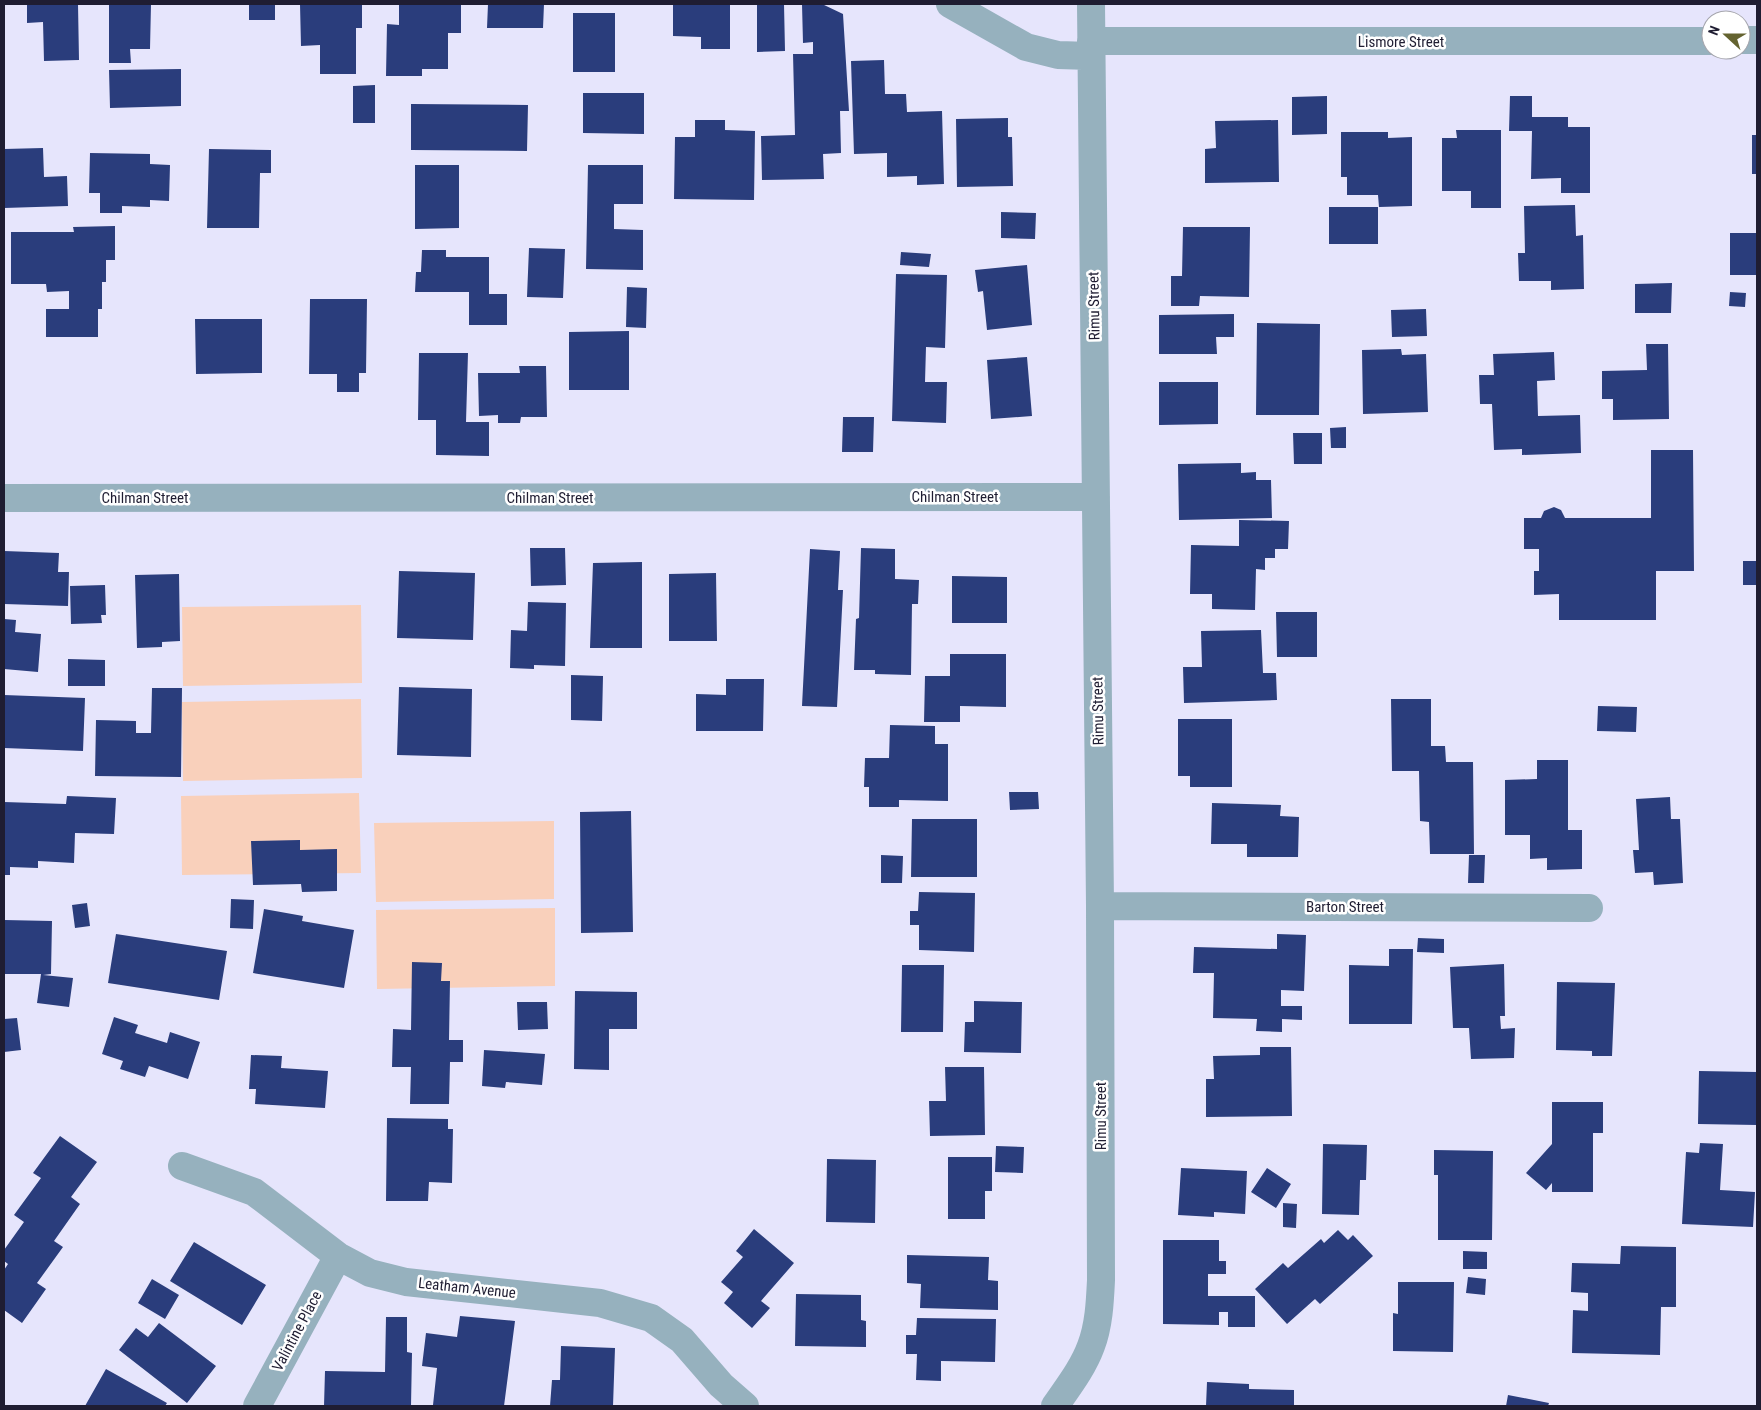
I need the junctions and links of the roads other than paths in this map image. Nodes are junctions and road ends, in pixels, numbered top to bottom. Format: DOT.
graph roads {
  1 [pos="950,4"];
  2 [pos="1090,4"];
  3 [pos="1701,41"];
  4 [pos="1091,48"];
  5 [pos="1096,497"];
  6 [pos="4,498"];
  7 [pos="1100,906"];
  8 [pos="1589,908"];
  9 [pos="182,1166"];
  10 [pos="338,1256"];
  11 [pos="257,1406"];
  12 [pos="745,1406"];
  13 [pos="1055,1406"];
  1 -- 4 [label="street, Lismore Street"];
  2 -- 4 [label="street, Rimu Street"];
  3 -- 4 [label="street, Lismore Street"];
  4 -- 5 [label="street, Rimu Street"];
  5 -- 6 [label="street, Chilman Street"];
  5 -- 7 [label="street, Rimu Street"];
  7 -- 8 [label="street, Barton Street"];
  7 -- 13 [label="street, Rimu Street"];
  9 -- 10 [label="street, Leatham Avenue"];
  10 -- 11 [label="street, Valintine Place"];
  10 -- 12 [label="street, Leatham Avenue"];
}
